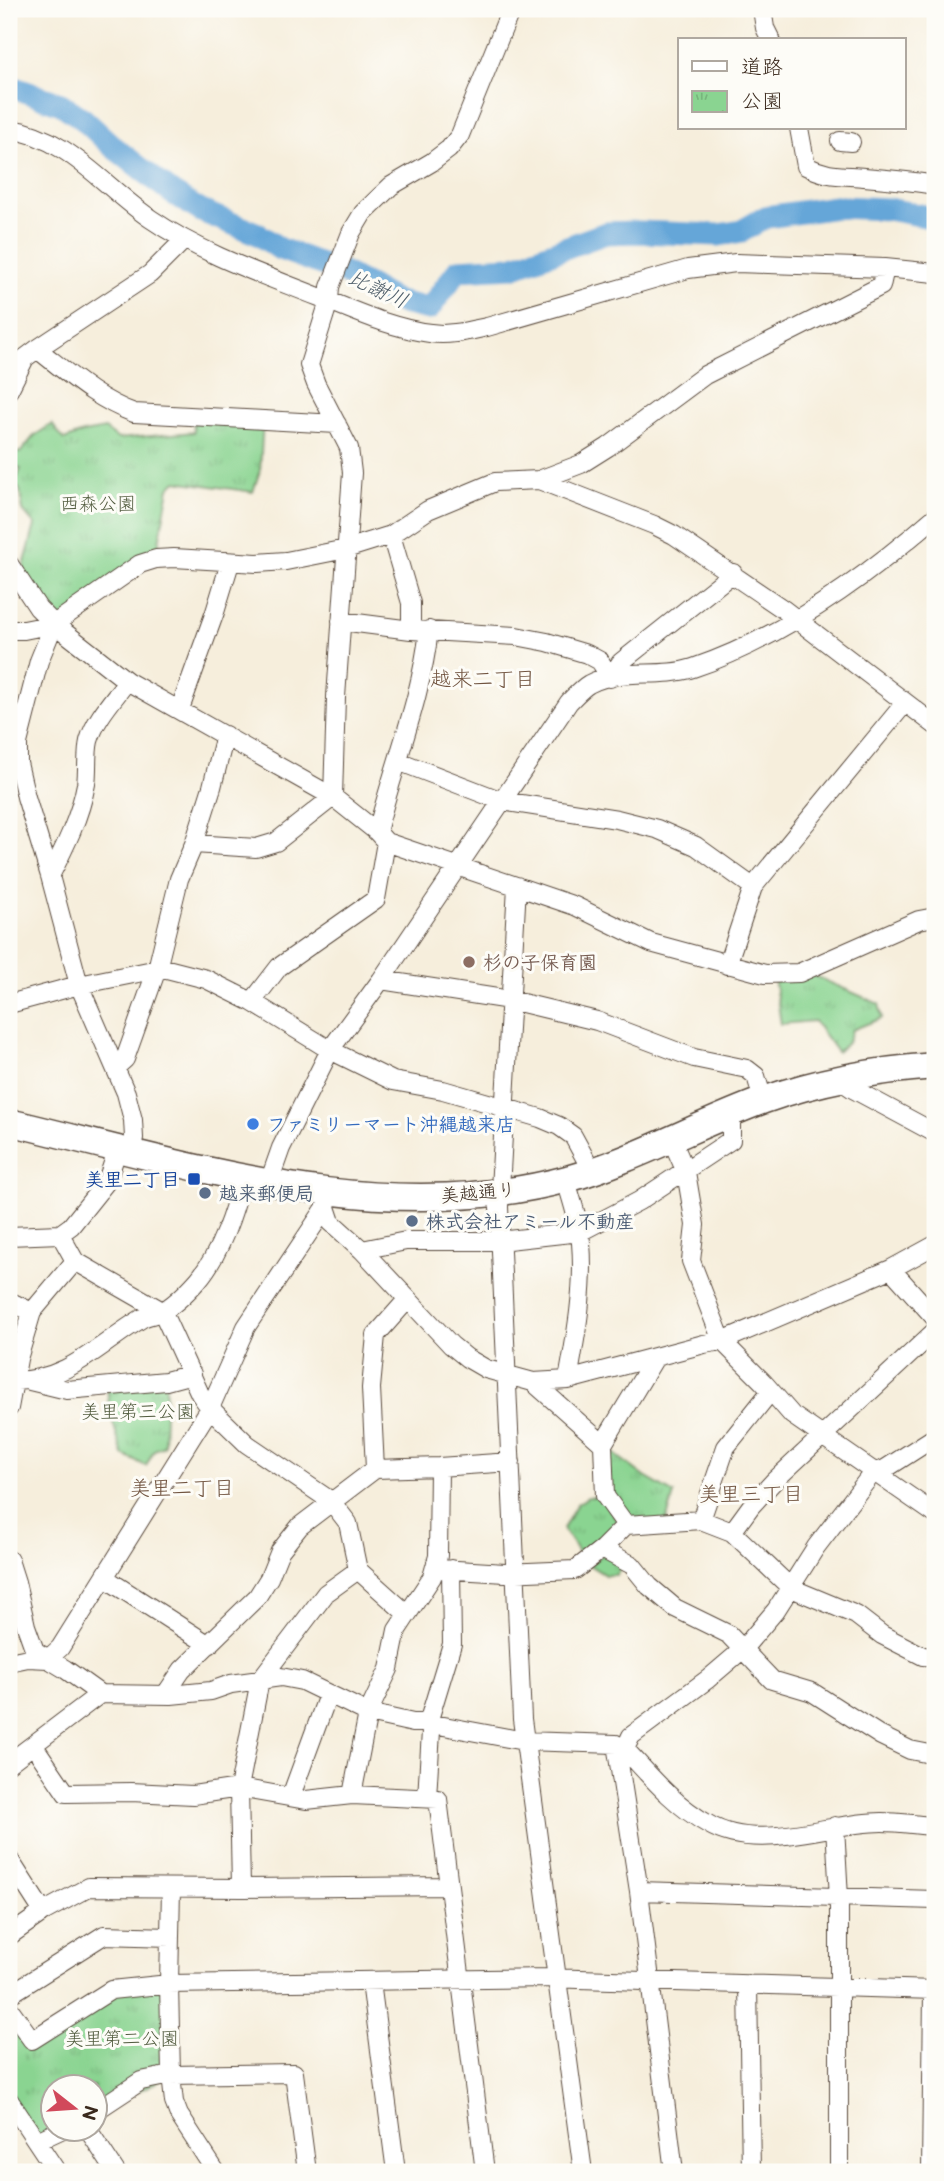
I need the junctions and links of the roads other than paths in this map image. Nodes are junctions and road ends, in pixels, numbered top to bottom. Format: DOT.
graph roads {
  1 [pos="511,9"];
  2 [pos="762,9"];
  3 [pos="770,38"];
  4 [pos="9,129"];
  5 [pos="799,130"];
  6 [pos="935,185"];
  7 [pos="184,240"];
  8 [pos="885,268"];
  9 [pos="935,273"];
  10 [pos="330,294"];
  11 [pos="37,349"];
  12 [pos="9,390"];
  13 [pos="337,424"];
  14 [pos="539,480"];
  15 [pos="935,517"];
  16 [pos="391,535"];
  17 [pos="346,549"];
  18 [pos="230,562"];
  19 [pos="9,565"];
  20 [pos="733,573"];
  21 [pos="341,621"];
  22 [pos="797,621"];
  23 [pos="54,624"];
  24 [pos="9,629"];
  25 [pos="411,629"];
  26 [pos="429,630"];
  27 [pos="610,678"];
  28 [pos="127,681"];
  29 [pos="905,703"];
  30 [pos="180,709"];
  31 [pos="935,725"];
  32 [pos="225,735"];
  33 [pos="398,761"];
  34 [pos="333,797"];
  35 [pos="502,801"];
  36 [pos="382,837"];
  37 [pos="194,844"];
  38 [pos="458,867"];
  39 [pos="50,876"];
  40 [pos="517,886"];
  41 [pos="753,887"];
  42 [pos="935,917"];
  43 [pos="727,965"];
  44 [pos="157,969"];
  45 [pos="381,980"];
  46 [pos="79,985"];
  47 [pos="510,1000"];
  48 [pos="253,1002"];
  49 [pos="9,1004"];
  50 [pos="330,1050"];
  51 [pos="935,1066"];
  52 [pos="116,1067"];
  53 [pos="837,1078"];
  54 [pos="763,1100"];
  55 [pos="505,1108"];
  56 [pos="731,1112"];
  57 [pos="9,1122"];
  58 [pos="935,1133"];
  59 [pos="671,1138"];
  60 [pos="125,1150"];
  61 [pos="592,1171"];
  62 [pos="686,1172"];
  63 [pos="566,1179"];
  64 [pos="256,1180"];
  65 [pos="499,1192"];
  66 [pos="327,1200"];
  67 [pos="580,1232"];
  68 [pos="60,1234"];
  69 [pos="9,1236"];
  70 [pos="499,1241"];
  71 [pos="935,1245"];
  72 [pos="362,1250"];
  73 [pos="75,1261"];
  74 [pos="891,1269"];
  75 [pos="407,1300"];
  76 [pos="9,1301"];
  77 [pos="162,1311"];
  78 [pos="32,1312"];
  79 [pos="935,1318"];
  80 [pos="935,1331"];
  81 [pos="722,1342"];
  82 [pos="650,1359"];
  83 [pos="192,1374"];
  84 [pos="508,1377"];
  85 [pos="568,1380"];
  86 [pos="22,1381"];
  87 [pos="533,1382"];
  88 [pos="769,1392"];
  89 [pos="9,1408"];
  90 [pos="211,1408"];
  91 [pos="823,1437"];
  92 [pos="935,1437"];
  93 [pos="603,1444"];
  94 [pos="511,1462"];
  95 [pos="439,1467"];
  96 [pos="375,1469"];
  97 [pos="874,1473"];
  98 [pos="350,1487"];
  99 [pos="331,1501"];
  100 [pos="935,1514"];
  101 [pos="701,1520"];
  102 [pos="348,1523"];
  103 [pos="626,1525"];
  104 [pos="732,1532"];
  105 [pos="602,1549"];
  106 [pos="9,1560"];
  107 [pos="443,1569"];
  108 [pos="358,1570"];
  109 [pos="515,1573"];
  110 [pos="106,1578"];
  111 [pos="790,1588"];
  112 [pos="407,1614"];
  113 [pos="209,1645"];
  114 [pos="743,1650"];
  115 [pos="935,1657"];
  116 [pos="48,1659"];
  117 [pos="9,1662"];
  118 [pos="260,1680"];
  119 [pos="100,1694"];
  120 [pos="165,1695"];
  121 [pos="328,1695"];
  122 [pos="368,1713"];
  123 [pos="428,1723"];
  124 [pos="524,1741"];
  125 [pos="34,1746"];
  126 [pos="621,1746"];
  127 [pos="935,1755"];
  128 [pos="9,1763"];
  129 [pos="239,1788"];
  130 [pos="352,1795"];
  131 [pos="291,1796"];
  132 [pos="427,1798"];
  133 [pos="835,1826"];
  134 [pos="935,1826"];
  135 [pos="9,1859"];
  136 [pos="448,1886"];
  137 [pos="171,1888"];
  138 [pos="241,1888"];
  139 [pos="639,1891"];
  140 [pos="839,1898"];
  141 [pos="935,1900"];
  142 [pos="43,1912"];
  143 [pos="9,1936"];
  144 [pos="170,1937"];
  145 [pos="556,1978"];
  146 [pos="461,1980"];
  147 [pos="371,1982"];
  148 [pos="650,1982"];
  149 [pos="169,1984"];
  150 [pos="748,1984"];
  151 [pos="839,1987"];
  152 [pos="934,1990"];
  153 [pos="9,1996"];
  154 [pos="9,2008"];
  155 [pos="171,2075"];
  156 [pos="9,2100"];
  157 [pos="108,2103"];
  158 [pos="16,2125"];
  159 [pos="37,2141"];
  160 [pos="96,2142"];
  161 [pos="57,2172"];
  162 [pos="116,2172"];
  163 [pos="216,2172"];
  164 [pos="307,2172"];
  165 [pos="396,2172"];
  166 [pos="485,2172"];
  167 [pos="583,2172"];
  168 [pos="674,2172"];
  169 [pos="751,2172"];
  170 [pos="839,2172"];
  171 [pos="931,2172"];
  1 -- 10 [label="street"];
  2 -- 3 [label="street"];
  4 -- 7 [label="street"];
  5 -- 6 [label="street"];
  7 -- 10 [label="street"];
  7 -- 11 [label="street"];
  8 -- 9 [label="street"];
  8 -- 10 [label="street"];
  8 -- 14 [label="street"];
  10 -- 13 [label="street"];
  11 -- 12 [label="street"];
  11 -- 13 [label="street"];
  13 -- 17 [label="street"];
  14 -- 16 [label="street"];
  14 -- 20 [label="street"];
  15 -- 22 [label="street"];
  16 -- 17 [label="street"];
  16 -- 25 [label="street"];
  17 -- 18 [label="street"];
  17 -- 21 [label="street"];
  18 -- 23 [label="street"];
  18 -- 30 [label="street"];
  19 -- 23 [label="street"];
  20 -- 22 [label="street"];
  20 -- 27 [label="street"];
  21 -- 25 [label="street"];
  21 -- 34 [label="street"];
  22 -- 27 [label="street"];
  22 -- 29 [label="street"];
  23 -- 24 [label="street"];
  23 -- 28 [label="street"];
  23 -- 39 [label="street"];
  25 -- 26 [label="street"];
  26 -- 27 [label="street"];
  26 -- 33 [label="street"];
  27 -- 35 [label="street"];
  28 -- 30 [label="street"];
  28 -- 39 [label="street"];
  29 -- 31 [label="street"];
  29 -- 41 [label="street"];
  30 -- 32 [label="street"];
  32 -- 34 [label="street"];
  32 -- 37 [label="street"];
  33 -- 35 [label="street"];
  33 -- 36 [label="street"];
  34 -- 36 [label="street"];
  34 -- 37 [label="street"];
  35 -- 38 [label="street"];
  35 -- 41 [label="street"];
  36 -- 38 [label="street"];
  36 -- 48 [label="street"];
  37 -- 44 [label="street"];
  38 -- 40 [label="street"];
  38 -- 45 [label="street"];
  39 -- 46 [label="street"];
  40 -- 43 [label="street"];
  40 -- 47 [label="street"];
  41 -- 43 [label="street"];
  42 -- 43 [label="street"];
  44 -- 46 [label="street"];
  44 -- 48 [label="street"];
  44 -- 52 [label="street"];
  45 -- 47 [label="street"];
  45 -- 50 [label="street"];
  46 -- 49 [label="street"];
  46 -- 52 [label="street"];
  47 -- 54 [label="street"];
  47 -- 55 [label="street"];
  48 -- 50 [label="street"];
  50 -- 55 [label="street"];
  50 -- 64 [label="street"];
  51 -- 53 [label="highway, 美越通り"];
  52 -- 60 [label="street"];
  53 -- 54 [label="highway, 美越通り"];
  53 -- 58 [label="street"];
  54 -- 56 [label="highway, 美越通り"];
  55 -- 61 [label="street"];
  55 -- 65 [label="street"];
  56 -- 59 [label="highway, 美越通り"];
  56 -- 62 [label="street"];
  57 -- 60 [label="highway, 美越通り"];
  59 -- 61 [label="highway, 美越通り"];
  59 -- 62 [label="street"];
  60 -- 64 [label="highway, 美越通り"];
  60 -- 68 [label="street"];
  61 -- 63 [label="highway, 美越通り"];
  62 -- 67 [label="street"];
  62 -- 81 [label="street"];
  63 -- 65 [label="highway, 美越通り"];
  63 -- 67 [label="street"];
  64 -- 66 [label="highway, 美越通り"];
  64 -- 77 [label="street"];
  65 -- 66 [label="highway, 美越通り"];
  65 -- 70 [label="street"];
  66 -- 72 [label="street"];
  66 -- 90 [label="street"];
  67 -- 70 [label="street"];
  67 -- 85 [label="street"];
  68 -- 69 [label="street"];
  68 -- 73 [label="street"];
  70 -- 72 [label="street"];
  70 -- 84 [label="street"];
  71 -- 74 [label="street"];
  72 -- 75 [label="street"];
  73 -- 77 [label="street"];
  73 -- 78 [label="street"];
  74 -- 79 [label="street"];
  74 -- 81 [label="street"];
  75 -- 84 [label="street"];
  75 -- 96 [label="street"];
  76 -- 78 [label="street"];
  77 -- 83 [label="street"];
  77 -- 86 [label="street"];
  78 -- 86 [label="street"];
  80 -- 91 [label="street"];
  81 -- 82 [label="street"];
  81 -- 88 [label="street"];
  82 -- 85 [label="street"];
  82 -- 93 [label="street"];
  83 -- 86 [label="street"];
  83 -- 90 [label="street"];
  84 -- 87 [label="street"];
  84 -- 94 [label="street"];
  85 -- 87 [label="street"];
  86 -- 89 [label="street"];
  87 -- 93 [label="street"];
  88 -- 91 [label="street"];
  88 -- 101 [label="street"];
  90 -- 99 [label="street"];
  90 -- 110 [label="street"];
  91 -- 97 [label="street"];
  91 -- 104 [label="street"];
  92 -- 97 [label="street"];
  93 -- 103 [label="street"];
  94 -- 95 [label="street"];
  94 -- 109 [label="street"];
  95 -- 96 [label="street"];
  95 -- 107 [label="street"];
  96 -- 98 [label="street"];
  97 -- 100 [label="street"];
  97 -- 111 [label="street"];
  98 -- 99 [label="street"];
  98 -- 102 [label="street"];
  99 -- 102 [label="street"];
  99 -- 113 [label="street"];
  101 -- 103 [label="street"];
  101 -- 104 [label="street"];
  102 -- 108 [label="street"];
  103 -- 105 [label="street"];
  104 -- 111 [label="street"];
  105 -- 109 [label="street"];
  105 -- 114 [label="street"];
  106 -- 116 [label="street"];
  107 -- 109 [label="street"];
  107 -- 112 [label="street"];
  107 -- 123 [label="street"];
  108 -- 112 [label="street"];
  108 -- 118 [label="street"];
  109 -- 124 [label="street"];
  110 -- 113 [label="street"];
  110 -- 116 [label="street"];
  111 -- 114 [label="street"];
  111 -- 115 [label="street"];
  112 -- 122 [label="street"];
  113 -- 120 [label="street"];
  114 -- 126 [label="street"];
  114 -- 127 [label="street"];
  116 -- 117 [label="street"];
  116 -- 119 [label="street"];
  118 -- 120 [label="street"];
  118 -- 121 [label="street"];
  118 -- 129 [label="street"];
  119 -- 120 [label="street"];
  119 -- 125 [label="street"];
  121 -- 122 [label="street"];
  121 -- 131 [label="street"];
  122 -- 123 [label="street"];
  122 -- 130 [label="street"];
  123 -- 124 [label="street"];
  123 -- 132 [label="street"];
  124 -- 126 [label="street"];
  124 -- 145 [label="street"];
  125 -- 128 [label="street"];
  125 -- 129 [label="street"];
  126 -- 133 [label="street"];
  126 -- 139 [label="street"];
  129 -- 131 [label="street"];
  129 -- 138 [label="street"];
  130 -- 131 [label="street"];
  130 -- 132 [label="street"];
  132 -- 136 [label="street"];
  133 -- 134 [label="street"];
  133 -- 140 [label="street"];
  135 -- 142 [label="street"];
  136 -- 138 [label="street"];
  136 -- 146 [label="street"];
  137 -- 138 [label="street"];
  137 -- 142 [label="street"];
  137 -- 144 [label="street"];
  139 -- 140 [label="street"];
  139 -- 148 [label="street"];
  140 -- 141 [label="street"];
  140 -- 151 [label="street"];
  142 -- 143 [label="street"];
  144 -- 149 [label="street"];
  144 -- 153 [label="street"];
  145 -- 146 [label="street"];
  145 -- 148 [label="street"];
  145 -- 167 [label="street"];
  146 -- 147 [label="street"];
  146 -- 166 [label="street"];
  147 -- 149 [label="street"];
  147 -- 165 [label="street"];
  148 -- 150 [label="street"];
  148 -- 168 [label="street"];
  149 -- 154 [label="street"];
  149 -- 155 [label="street"];
  150 -- 151 [label="street"];
  150 -- 169 [label="street"];
  151 -- 152 [label="street"];
  151 -- 170 [label="street"];
  152 -- 171 [label="street"];
  155 -- 157 [label="street"];
  155 -- 163 [label="street"];
  155 -- 164 [label="street"];
  156 -- 158 [label="street"];
  158 -- 159 [label="street"];
  159 -- 161 [label="street"];
  160 -- 162 [label="street"];
}
